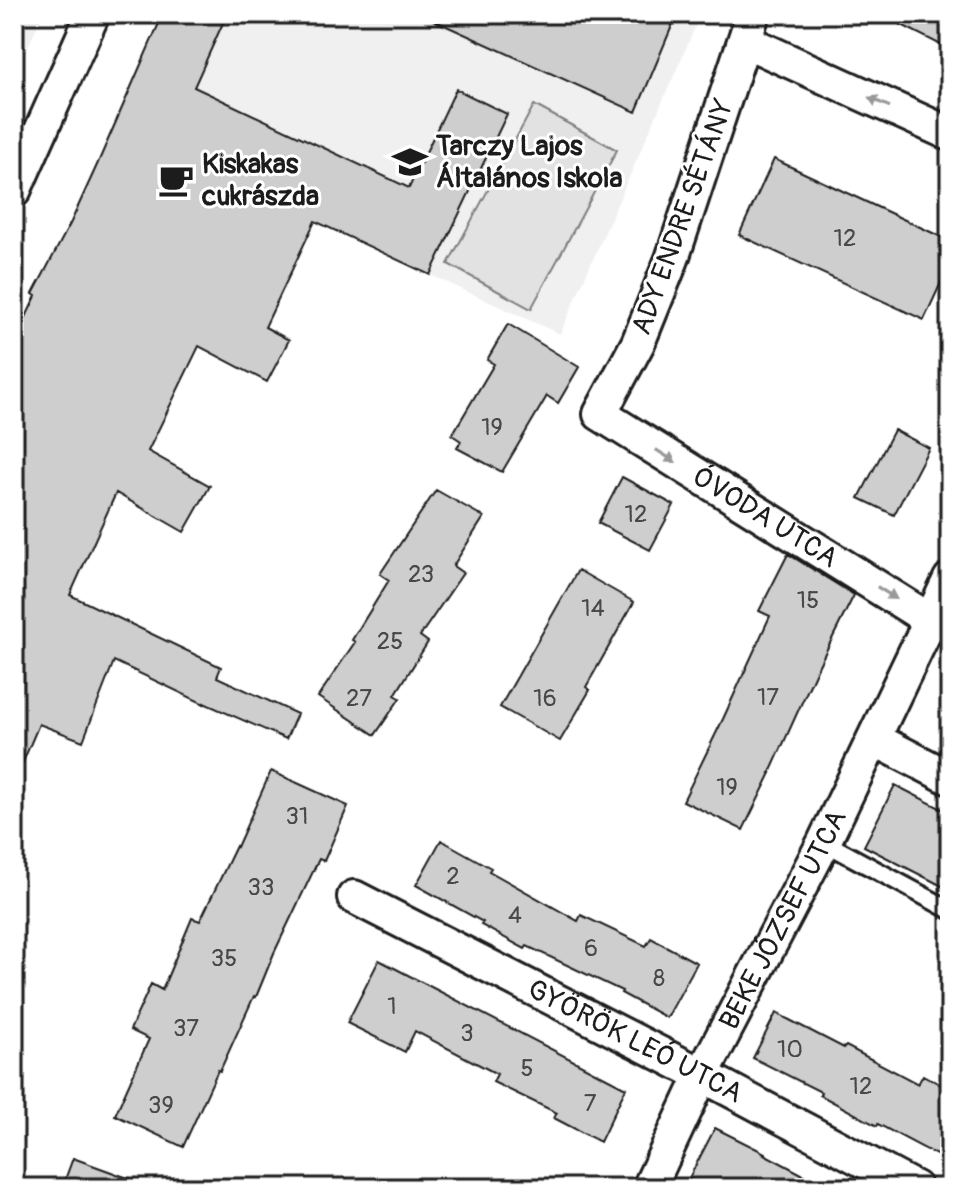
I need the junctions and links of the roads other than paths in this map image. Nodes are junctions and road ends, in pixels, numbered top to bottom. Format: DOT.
graph roads {
  1 [pos="93,14"];
  2 [pos="749,28"];
  3 [pos="950,134"];
  4 [pos="14,191"];
  5 [pos="600,414"];
  6 [pos="950,579"];
  7 [pos="930,620"];
  8 [pos="874,739"];
  9 [pos="950,778"];
  10 [pos="824,842"];
  11 [pos="354,897"];
  12 [pos="950,910"];
  13 [pos="702,1075"];
  14 [pos="649,1188"];
  15 [pos="915,1188"];
  1 -- 4 [label="street"];
  3 -- 2 [label="street, one-way"];
  2 -- 5 [label="street, ADY ENDRE SÉTÁNY"];
  5 -- 7 [label="street, ÓVODA UTCA, one-way"];
  6 -- 7 [label="street, BEKE JÓZSEF UTCA"];
  7 -- 8 [label="street, BEKE JÓZSEF UTCA"];
  8 -- 9 [label="street"];
  8 -- 10 [label="street, BEKE JÓZSEF UTCA"];
  10 -- 12 [label="lane"];
  10 -- 13 [label="street, BEKE JÓZSEF UTCA"];
  11 -- 13 [label="street, GYÖRÖK LEÓ UTCA"];
  13 -- 14 [label="street, BEKE JÓZSEF UTCA"];
  13 -- 15 [label="street, GYÖRÖK LEÓ UTCA"];
}
